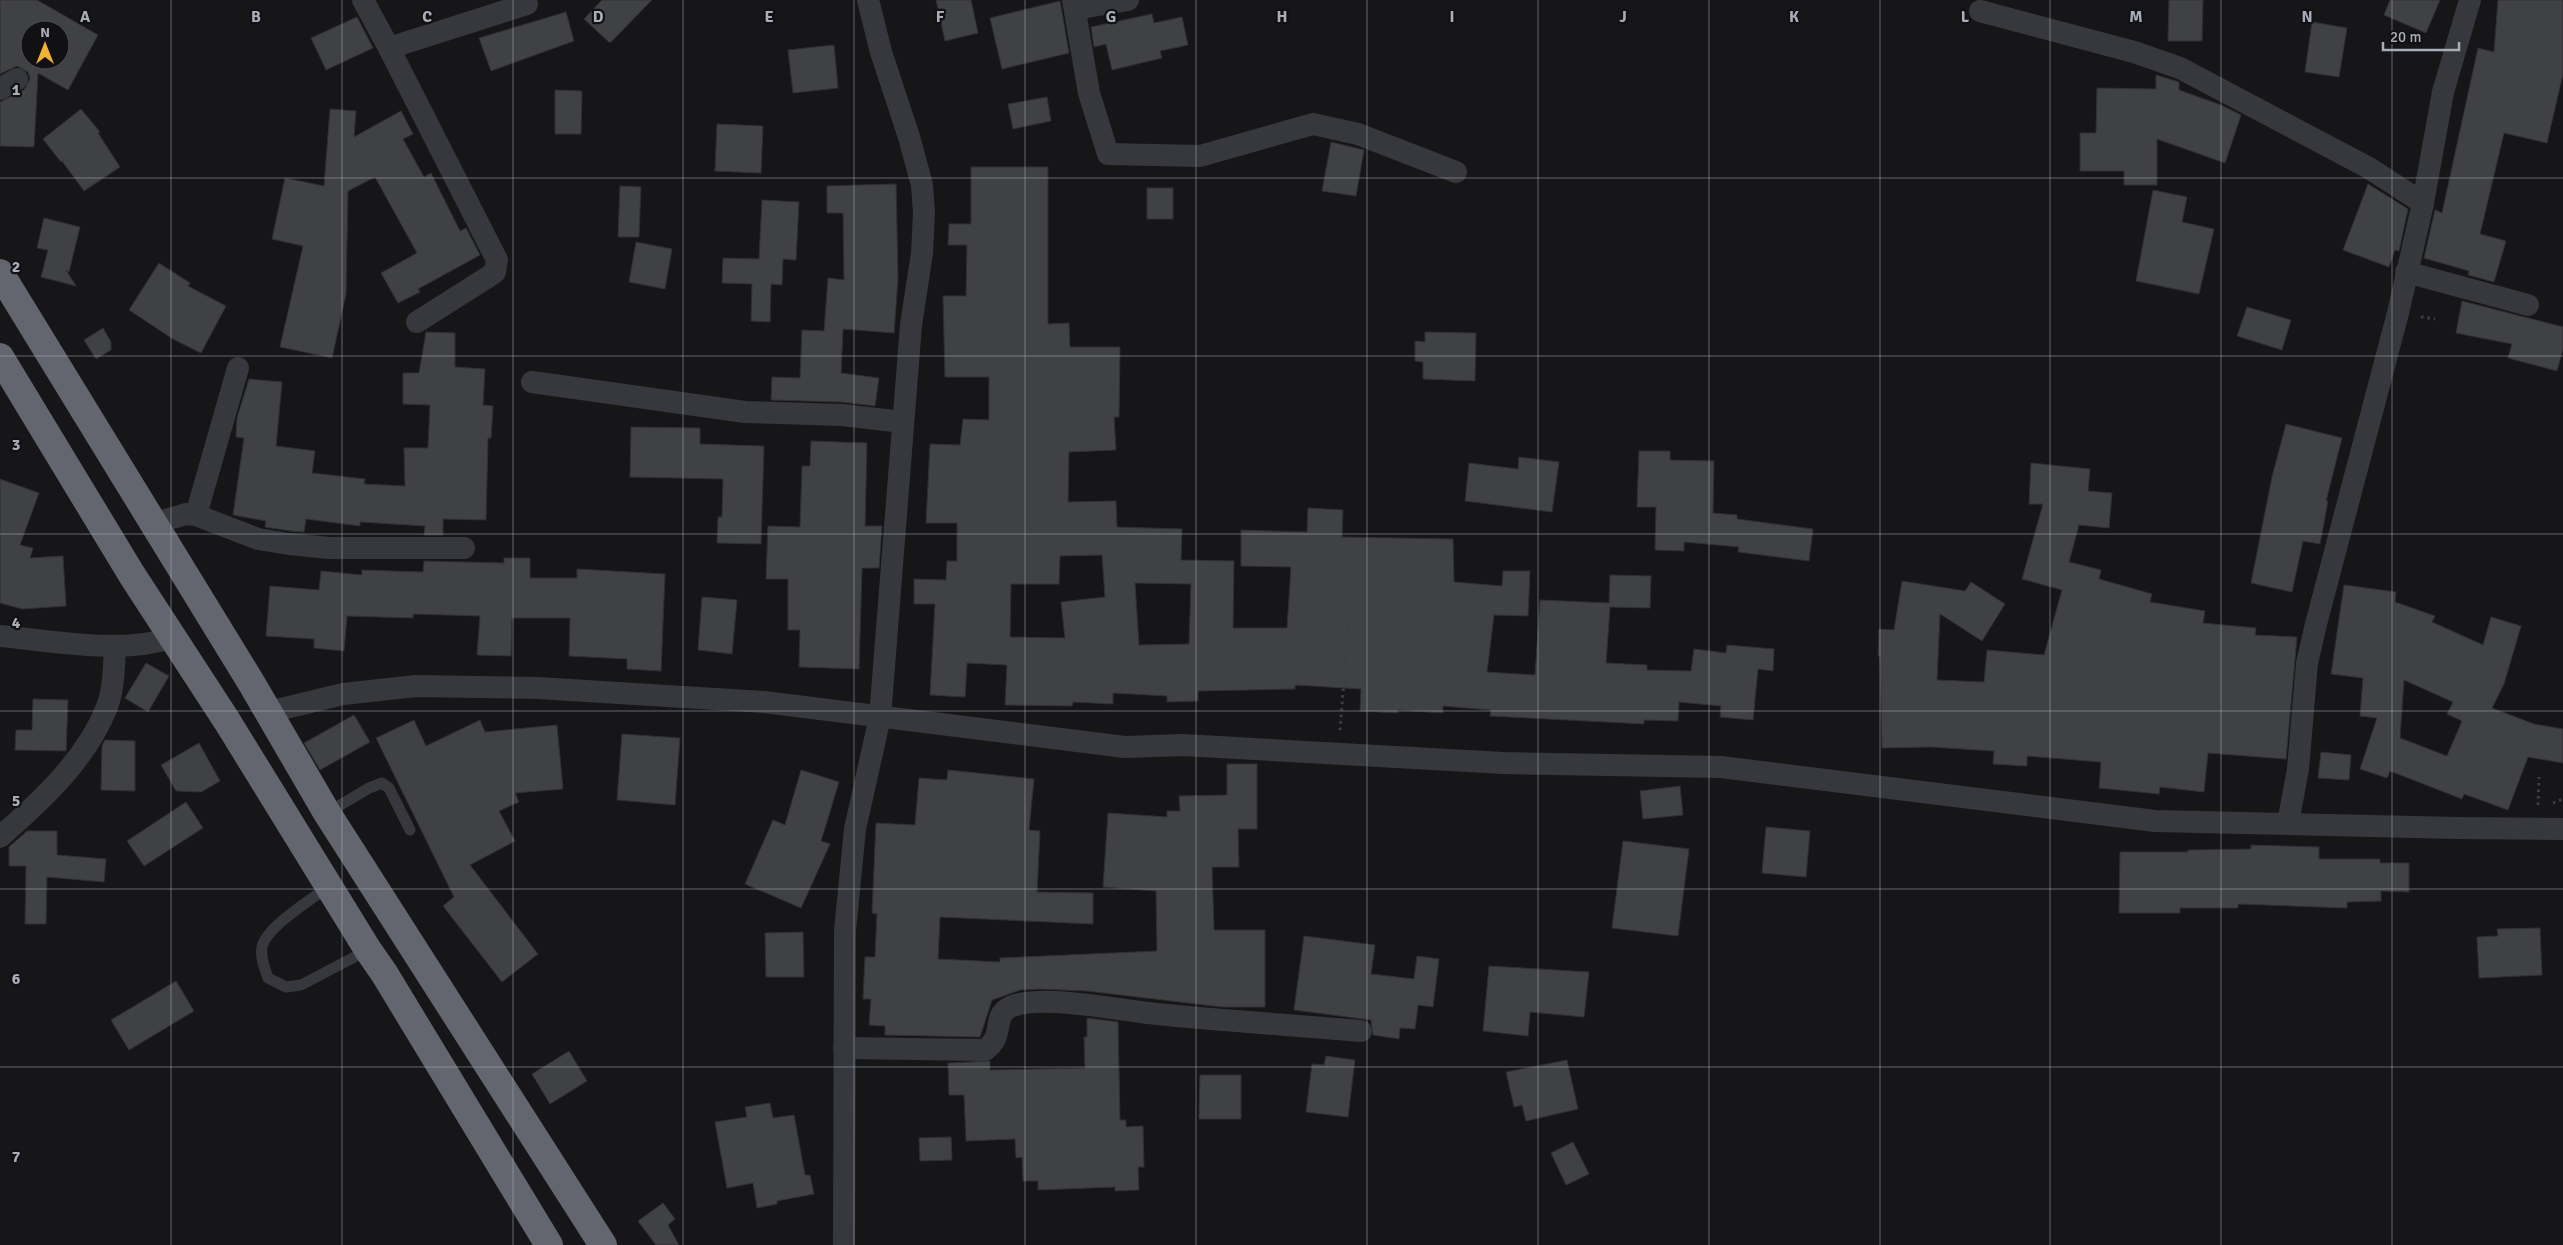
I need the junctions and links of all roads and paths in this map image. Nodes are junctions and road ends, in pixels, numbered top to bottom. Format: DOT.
graph roads {
  1 [pos="363,0"];
  2 [pos="868,0"];
  3 [pos="1128,0"];
  4 [pos="2470,0"];
  5 [pos="532,1"];
  6 [pos="1074,5"];
  7 [pos="1980,11"];
  8 [pos="389,48"];
  9 [pos="1456,172"];
  10 [pos="2423,203"];
  11 [pos="2406,272"];
  12 [pos="0,273"];
  13 [pos="2528,305"];
  14 [pos="417,322"];
  15 [pos="0,357"];
  16 [pos="238,368"];
  17 [pos="532,382"];
  18 [pos="903,422"];
  19 [pos="196,514"];
  20 [pos="152,524"];
  21 [pos="464,548"];
  22 [pos="1353,566"];
  23 [pos="0,636"];
  24 [pos="173,637"];
  25 [pos="115,646"];
  26 [pos="268,712"];
  27 [pos="880,717"];
  28 [pos="1337,753"];
  29 [pos="328,813"];
  30 [pos="2288,823"];
  31 [pos="2563,828"];
  32 [pos="410,830"];
  33 [pos="0,837"];
  34 [pos="329,886"];
  35 [pos="368,950"];
  36 [pos="1361,1031"];
  37 [pos="844,1048"];
  38 [pos="550,1245"];
  39 [pos="603,1245"];
  40 [pos="844,1245"];
  1 -- 8 [label="street"];
  2 -- 18 [label="street"];
  3 -- 6 [label="street"];
  4 -- 10 [label="street"];
  5 -- 8 [label="street"];
  6 -- 9 [label="street"];
  7 -- 10 [label="street"];
  8 -- 14 [label="street"];
  10 -- 11 [label="street"];
  11 -- 13 [label="street"];
  11 -- 30 [label="street"];
  12 -- 20 [label="highway"];
  15 -- 24 [label="highway"];
  16 -- 19 [label="street"];
  17 -- 18 [label="street"];
  18 -- 27 [label="street"];
  19 -- 20 [label="street"];
  19 -- 21 [label="street"];
  20 -- 26 [label="highway"];
  22 -- 28 [label="path"];
  23 -- 25 [label="street"];
  24 -- 25 [label="street"];
  24 -- 34 [label="highway"];
  25 -- 33 [label="street"];
  26 -- 27 [label="street"];
  26 -- 29 [label="highway"];
  27 -- 28 [label="street"];
  27 -- 37 [label="street"];
  28 -- 30 [label="street"];
  29 -- 32 [label="lane"];
  29 -- 39 [label="highway"];
  30 -- 31 [label="street"];
  34 -- 35 [label="highway"];
  34 -- 35 [label="lane"];
  35 -- 38 [label="highway"];
  36 -- 37 [label="street"];
  37 -- 40 [label="street"];
}
